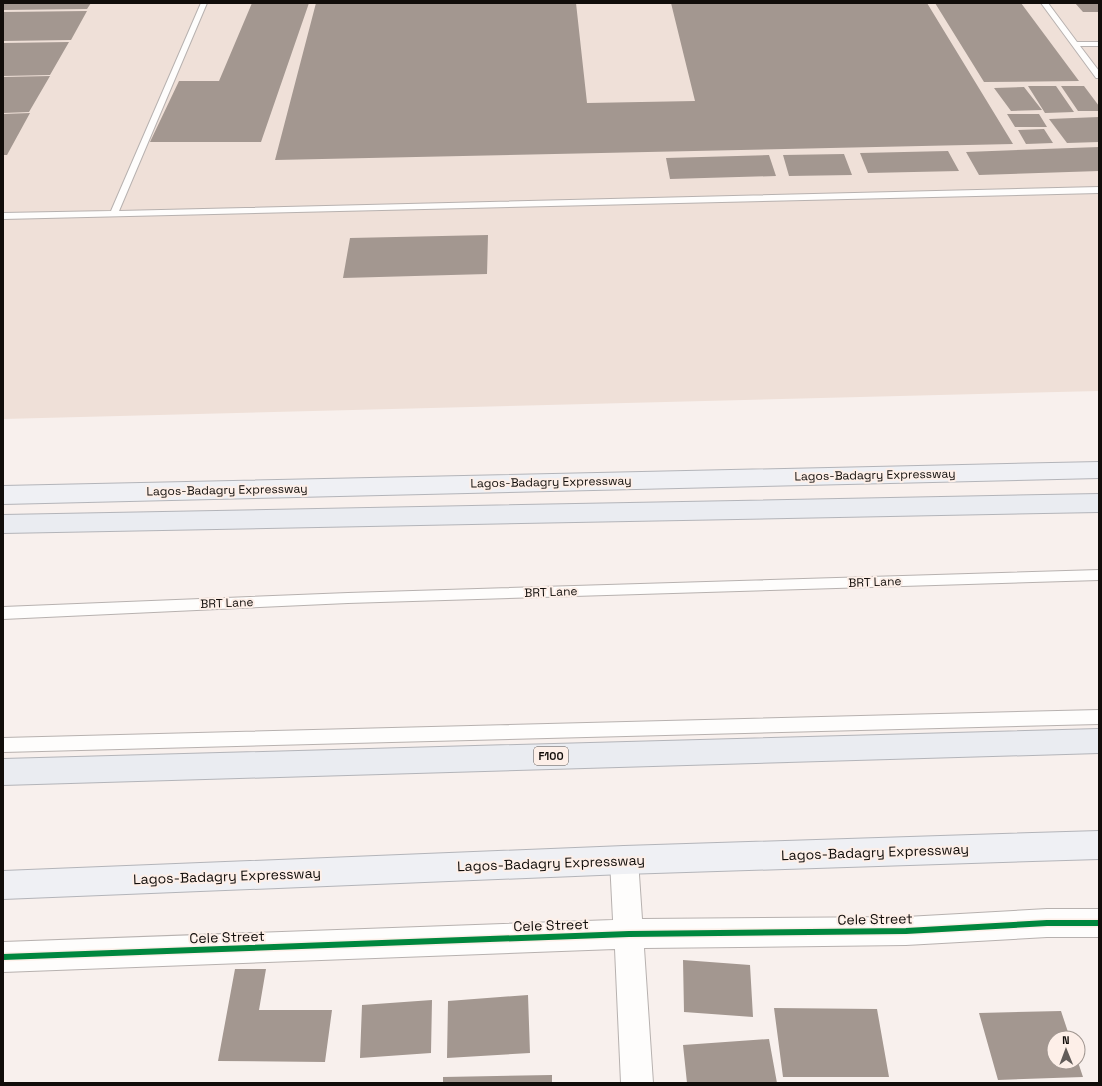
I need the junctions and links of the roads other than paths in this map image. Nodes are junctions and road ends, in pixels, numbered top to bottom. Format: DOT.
graph roads {
  1 [pos="204,3"];
  2 [pos="1044,3"];
  3 [pos="1076,44"];
  4 [pos="1099,44"];
  5 [pos="1099,76"];
  6 [pos="1099,190"];
  7 [pos="114,214"];
  8 [pos="3,216"];
  9 [pos="1099,470"];
  10 [pos="3,495"];
  11 [pos="1099,503"];
  12 [pos="3,524"];
  13 [pos="1099,576"];
  14 [pos="3,613"];
  15 [pos="1099,718"];
  16 [pos="1099,740"];
  17 [pos="3,745"];
  18 [pos="3,772"];
  19 [pos="1099,845"];
  20 [pos="624,860"];
  21 [pos="3,885"];
  22 [pos="1099,923"];
  23 [pos="629,934"];
  24 [pos="3,957"];
  25 [pos="637,1083"];
  1 -- 7 [label="lane"];
  2 -- 3 [label="lane"];
  3 -- 4 [label="lane"];
  3 -- 5 [label="lane"];
  6 -- 7 [label="lane"];
  7 -- 8 [label="lane"];
  9 -- 10 [label="main road, Lagos-Badagry Expressway"];
  11 -- 12 [label="highway"];
  13 -- 14 [label="lane, BRT Lane"];
  15 -- 17 [label="lane"];
  16 -- 18 [label="highway, F100"];
  19 -- 20 [label="main road, Lagos-Badagry Expressway"];
  20 -- 21 [label="main road, Lagos-Badagry Expressway"];
  20 -- 23 [label="street"];
  22 -- 23 [label="street, Cele Street"];
  23 -- 24 [label="street, Cele Street"];
  23 -- 25 [label="street"];
}
